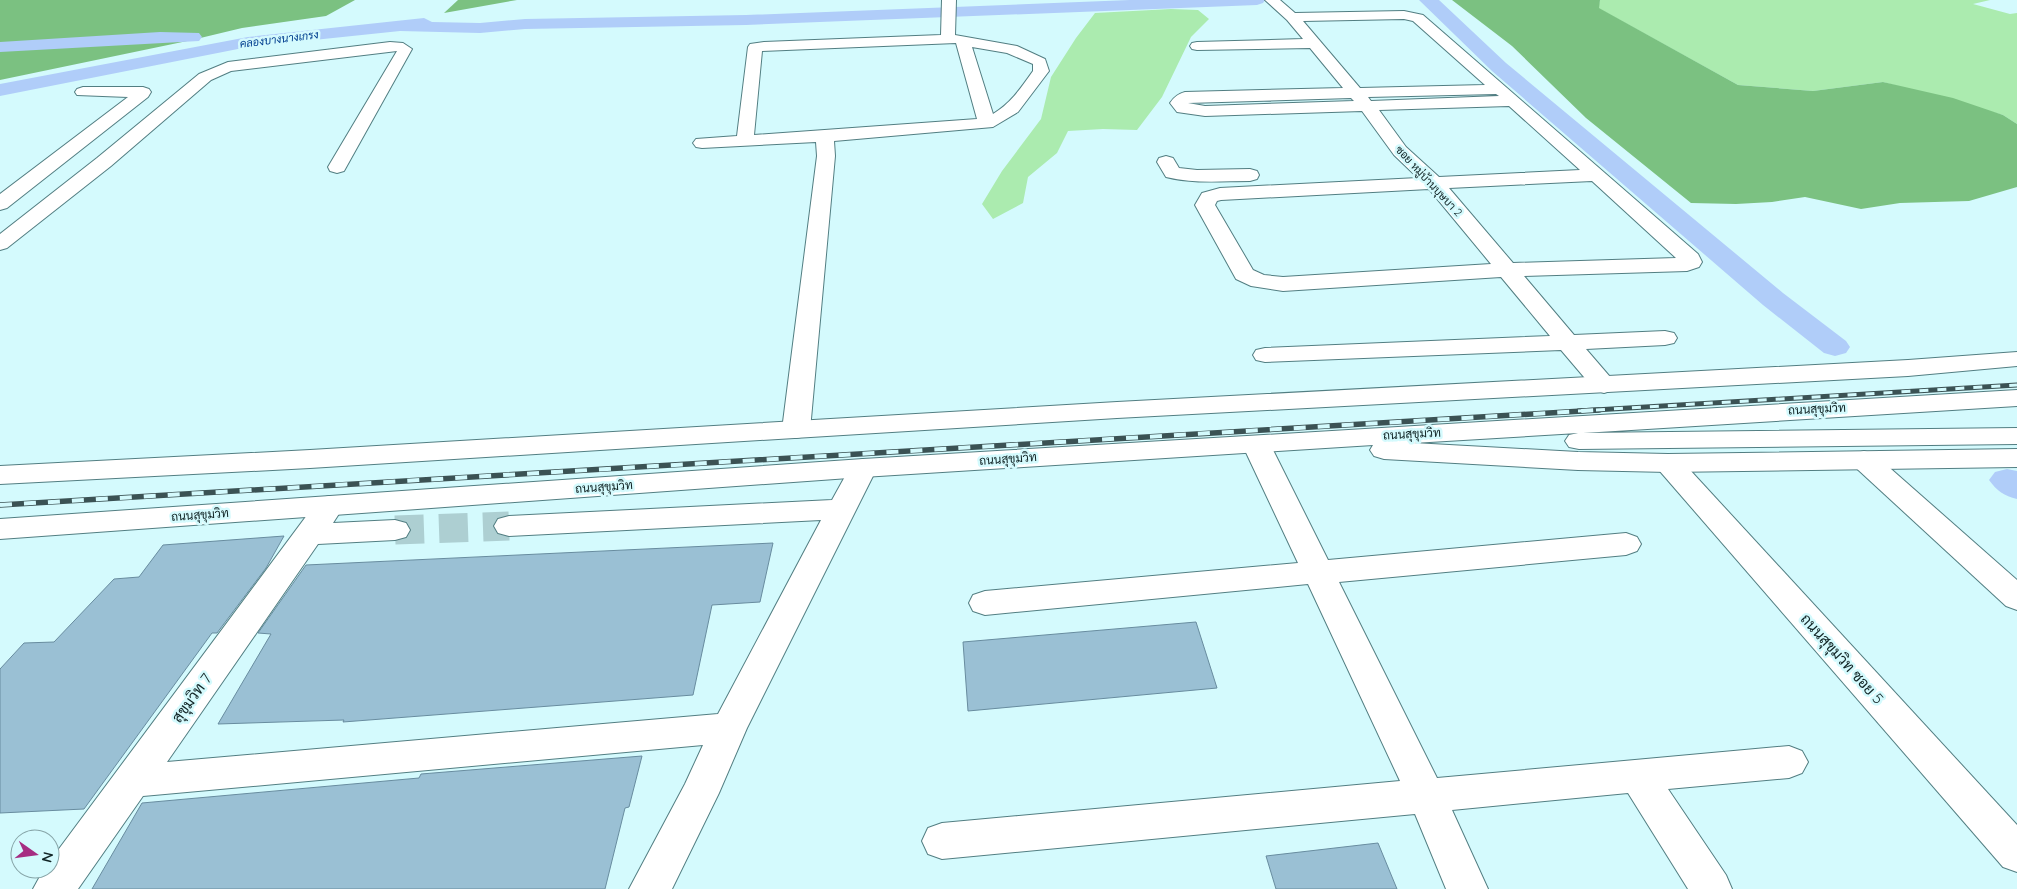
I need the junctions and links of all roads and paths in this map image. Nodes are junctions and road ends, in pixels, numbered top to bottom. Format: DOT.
graph roads {
  1 [pos="1273,1"];
  2 [pos="948,8"];
  3 [pos="1292,17"];
  4 [pos="955,40"];
  5 [pos="1314,43"];
  6 [pos="1197,46"];
  7 [pos="83,92"];
  8 [pos="1354,93"];
  9 [pos="1507,95"];
  10 [pos="1367,106"];
  11 [pos="987,123"];
  12 [pos="825,136"];
  13 [pos="745,141"];
  14 [pos="702,143"];
  15 [pos="1166,162"];
  16 [pos="337,167"];
  17 [pos="1589,169"];
  18 [pos="1415,172"];
  19 [pos="0,204"];
  20 [pos="0,244"];
  21 [pos="1496,271"];
  22 [pos="1665,338"];
  23 [pos="1557,343"];
  24 [pos="1265,355"];
  25 [pos="2017,359"];
  26 [pos="1592,386"];
  27 [pos="2017,398"];
  28 [pos="1117,410"];
  29 [pos="796,430"];
  30 [pos="2017,436"];
  31 [pos="1310,440"];
  32 [pos="1260,444"];
  33 [pos="1133,451"];
  34 [pos="2017,458"];
  35 [pos="1864,460"];
  36 [pos="1668,463"];
  37 [pos="863,468"];
  38 [pos="0,475"];
  39 [pos="842,509"];
  40 [pos="320,520"];
  41 [pos="510,526"];
  42 [pos="1,530"];
  43 [pos="395,530"];
  44 [pos="1626,544"];
  45 [pos="1317,572"];
  46 [pos="2017,598"];
  47 [pos="984,603"];
  48 [pos="729,728"];
  49 [pos="1789,762"];
  50 [pos="1637,775"];
  51 [pos="132,781"];
  52 [pos="1426,795"];
  53 [pos="942,840"];
  54 [pos="2017,854"];
  55 [pos="54,889"];
  56 [pos="650,889"];
  57 [pos="1467,889"];
  58 [pos="1711,889"];
  1 -- 3 [label="main road, ซอย หมู่บ้านบุษบา 2"];
  2 -- 4 [label="main road"];
  3 -- 5 [label="main road, ซอย หมู่บ้านบุษบา 2"];
  3 -- 9 [label="main road"];
  4 -- 11 [label="main road"];
  4 -- 11 [label="main road"];
  4 -- 13 [label="main road"];
  5 -- 6 [label="main road"];
  5 -- 8 [label="main road, ซอย หมู่บ้านบุษบา 2"];
  7 -- 19 [label="main road"];
  8 -- 9 [label="main road"];
  8 -- 10 [label="main road, ซอย หมู่บ้านบุษบา 2"];
  8 -- 10 [label="main road"];
  9 -- 10 [label="main road"];
  9 -- 17 [label="main road"];
  10 -- 18 [label="main road, ซอย หมู่บ้านบุษบา 2"];
  11 -- 12 [label="main road"];
  12 -- 13 [label="main road"];
  12 -- 29 [label="main road"];
  13 -- 14 [label="main road"];
  15 -- 18 [label="main road"];
  16 -- 20 [label="main road"];
  17 -- 18 [label="main road"];
  17 -- 21 [label="main road"];
  18 -- 21 [label="main road, ซอย หมู่บ้านบุษบา 2"];
  18 -- 21 [label="main road"];
  21 -- 23 [label="main road, ซอย หมู่บ้านบุษบา 2"];
  22 -- 23 [label="main road"];
  23 -- 24 [label="main road"];
  23 -- 26 [label="main road, ซอย หมู่บ้านบุษบา 2"];
  25 -- 26 [label="main road"];
  26 -- 28 [label="main road"];
  27 -- 31 [label="main road, ถนนสุขุมวิท"];
  28 -- 29 [label="main road"];
  28 -- 33 [label="main road"];
  29 -- 38 [label="main road"];
  30 -- 31 [label="main road"];
  31 -- 32 [label="main road, ถนนสุขุมวิท"];
  32 -- 33 [label="main road, ถนนสุขุมวิท"];
  32 -- 36 [label="main road"];
  32 -- 45 [label="main road"];
  33 -- 37 [label="main road, ถนนสุขุมวิท"];
  34 -- 35 [label="main road"];
  35 -- 36 [label="main road"];
  35 -- 46 [label="main road"];
  36 -- 54 [label="main road, ถนนสุขุมวิท ซอย 5"];
  37 -- 39 [label="main road"];
  37 -- 40 [label="main road, ถนนสุขุมวิท"];
  39 -- 41 [label="main road"];
  39 -- 48 [label="main road"];
  40 -- 42 [label="main road, ถนนสุขุมวิท"];
  40 -- 43 [label="main road"];
  40 -- 51 [label="main road, สุขุมวิท 7"];
  44 -- 45 [label="main road"];
  45 -- 47 [label="main road"];
  45 -- 52 [label="main road"];
  48 -- 51 [label="main road"];
  48 -- 56 [label="main road"];
  49 -- 50 [label="main road"];
  50 -- 52 [label="main road"];
  50 -- 58 [label="main road"];
  51 -- 55 [label="main road, สุขุมวิท 7"];
  52 -- 53 [label="main road"];
  52 -- 57 [label="main road"];
}
